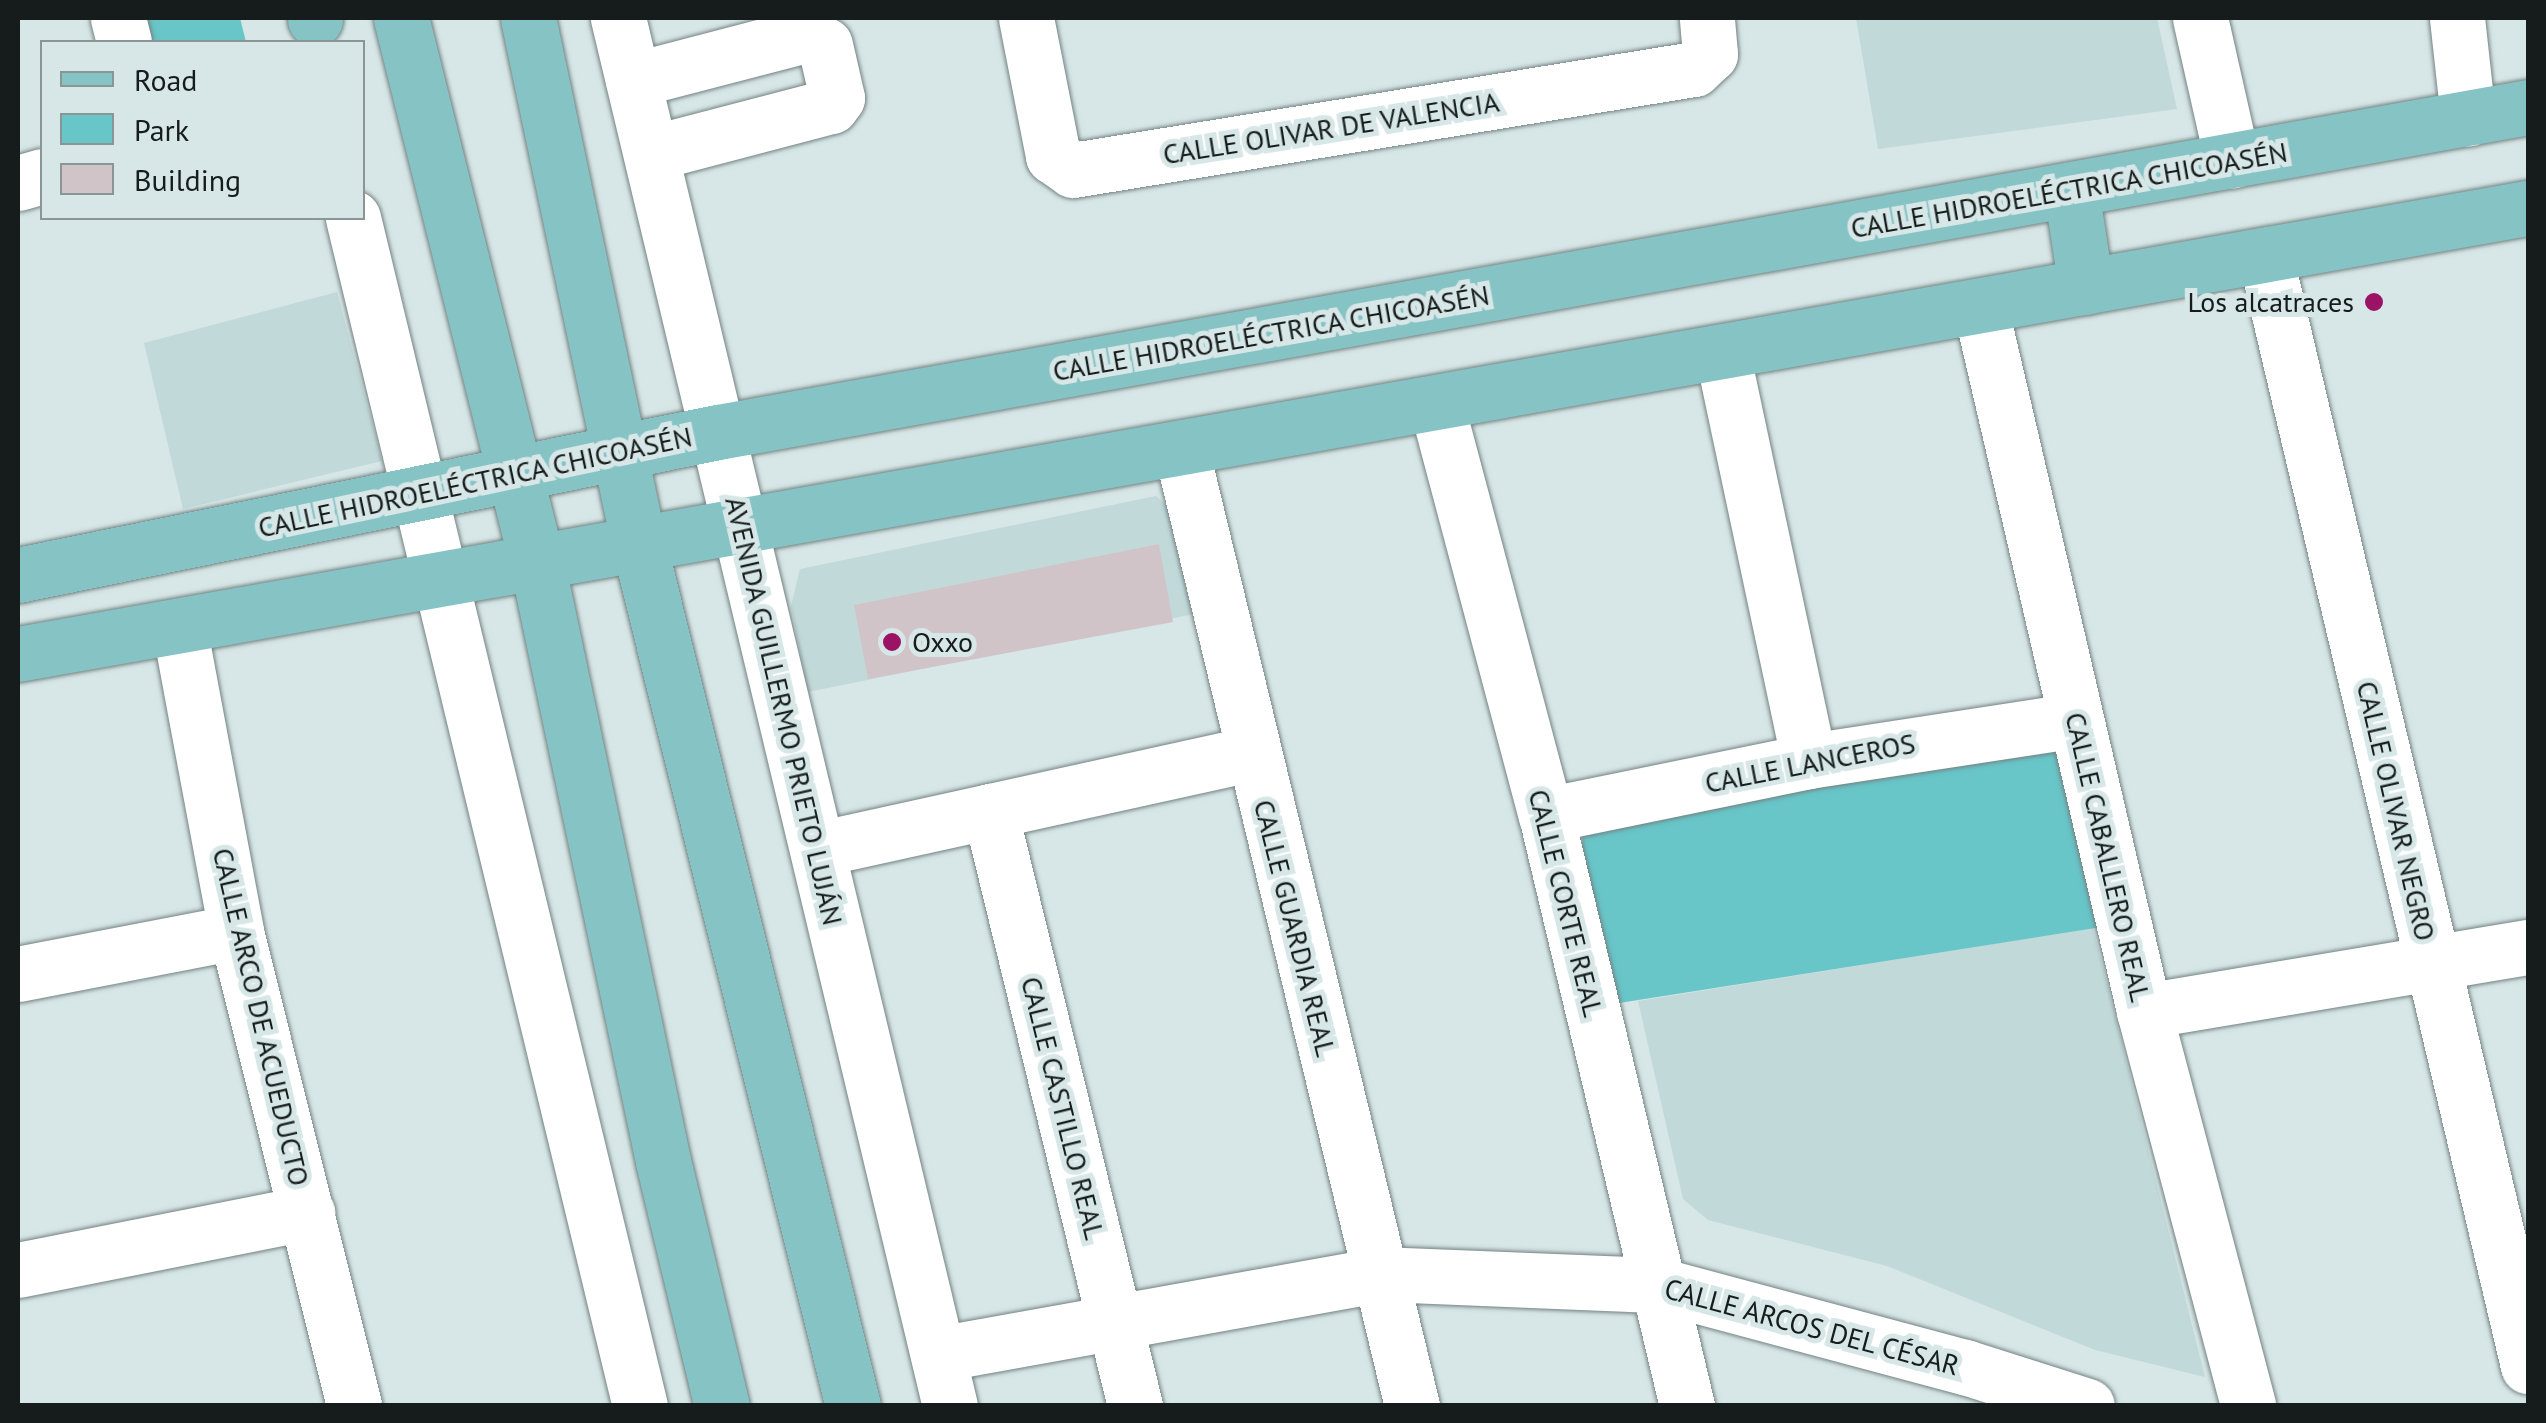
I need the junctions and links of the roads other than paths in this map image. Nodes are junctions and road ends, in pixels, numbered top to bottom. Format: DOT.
graph roads {
  1 [pos="401,18"];
  2 [pos="528,18"];
  3 [pos="545,18"];
  4 [pos="618,18"];
  5 [pos="1026,18"];
  6 [pos="1707,18"];
  7 [pos="2200,18"];
  8 [pos="2456,18"];
  9 [pos="634,80"];
  10 [pos="544,82"];
  11 [pos="2528,108"];
  12 [pos="2468,118"];
  13 [pos="652,153"];
  14 [pos="2232,160"];
  15 [pos="2071,190"];
  16 [pos="2528,208"];
  17 [pos="352,220"];
  18 [pos="2265,255"];
  19 [pos="2086,287"];
  20 [pos="1980,306"];
  21 [pos="1722,352"];
  22 [pos="1436,403"];
  23 [pos="718,432"];
  24 [pos="1180,450"];
  25 [pos="621,453"];
  26 [pos="515,475"];
  27 [pos="419,495"];
  28 [pos="740,528"];
  29 [pos="639,545"];
  30 [pos="537,563"];
  31 [pos="18,576"];
  32 [pos="442,580"];
  33 [pos="179,626"];
  34 [pos="18,654"];
  35 [pos="2076,720"];
  36 [pos="1251,754"];
  37 [pos="1810,761"];
  38 [pos="990,811"];
  39 [pos="1546,815"];
  40 [pos="818,849"];
  41 [pos="236,932"];
  42 [pos="2528,946"];
  43 [pos="2431,962"];
  44 [pos="18,974"];
  45 [pos="2144,1011"];
  46 [pos="663,1160"];
  47 [pos="307,1212"];
  48 [pos="18,1270"];
  49 [pos="1382,1274"];
  50 [pos="1658,1285"];
  51 [pos="833,1320"];
  52 [pos="1114,1321"];
  53 [pos="938,1354"];
  54 [pos="2528,1366"];
  55 [pos="1970,1386"];
  56 [pos="354,1406"];
  57 [pos="640,1406"];
  58 [pos="683,1406"];
  59 [pos="722,1406"];
  60 [pos="853,1406"];
  61 [pos="866,1406"];
  62 [pos="950,1406"];
  63 [pos="1135,1406"];
  64 [pos="1412,1406"];
  65 [pos="1687,1406"];
  66 [pos="2087,1406"];
  67 [pos="2248,1406"];
  1 -- 26 [label="main road"];
  2 -- 10 [label="main road"];
  3 -- 10 [label="main road"];
  4 -- 9 [label="street, AVENIDA GUILLERMO PRIETO LUJÁN"];
  5 -- 6 [label="street, CALLE OLIVAR DE VALENCIA"];
  7 -- 14 [label="street"];
  8 -- 12 [label="street"];
  9 -- 13 [label="street, AVENIDA GUILLERMO PRIETO LUJÁN"];
  9 -- 13 [label="street"];
  10 -- 25 [label="main road"];
  11 -- 12 [label="main road, CALLE HIDROELÉCTRICA CHICOASÉN"];
  12 -- 14 [label="main road, CALLE HIDROELÉCTRICA CHICOASÉN"];
  13 -- 23 [label="street, AVENIDA GUILLERMO PRIETO LUJÁN"];
  14 -- 15 [label="main road, CALLE HIDROELÉCTRICA CHICOASÉN"];
  15 -- 19 [label="main road"];
  15 -- 23 [label="main road, CALLE HIDROELÉCTRICA CHICOASÉN"];
  16 -- 18 [label="main road"];
  17 -- 27 [label="street"];
  18 -- 19 [label="main road"];
  18 -- 43 [label="street, CALLE OLIVAR NEGRO"];
  19 -- 20 [label="main road"];
  20 -- 21 [label="main road"];
  20 -- 35 [label="street, CALLE CABALLERO REAL"];
  21 -- 22 [label="main road"];
  21 -- 37 [label="street"];
  22 -- 24 [label="main road"];
  22 -- 39 [label="street, CALLE CORTE REAL"];
  23 -- 25 [label="main road, CALLE HIDROELÉCTRICA CHICOASÉN"];
  23 -- 28 [label="street, AVENIDA GUILLERMO PRIETO LUJÁN"];
  24 -- 28 [label="main road"];
  24 -- 36 [label="street, CALLE GUARDIA REAL"];
  25 -- 26 [label="main road, CALLE HIDROELÉCTRICA CHICOASÉN"];
  25 -- 29 [label="main road"];
  26 -- 27 [label="main road, CALLE HIDROELÉCTRICA CHICOASÉN"];
  26 -- 30 [label="main road"];
  27 -- 31 [label="main road, CALLE HIDROELÉCTRICA CHICOASÉN"];
  27 -- 32 [label="street"];
  28 -- 29 [label="main road"];
  28 -- 40 [label="street, AVENIDA GUILLERMO PRIETO LUJÁN"];
  29 -- 30 [label="main road"];
  29 -- 51 [label="main road"];
  30 -- 32 [label="main road"];
  30 -- 46 [label="main road"];
  32 -- 33 [label="main road"];
  32 -- 57 [label="street"];
  33 -- 34 [label="main road"];
  33 -- 41 [label="street, CALLE ARCO DE ACUEDUCTO"];
  35 -- 37 [label="street, CALLE LANCEROS"];
  35 -- 45 [label="street, CALLE CABALLERO REAL"];
  36 -- 38 [label="street"];
  36 -- 49 [label="street, CALLE GUARDIA REAL"];
  37 -- 39 [label="street, CALLE LANCEROS"];
  38 -- 40 [label="street"];
  38 -- 52 [label="street, CALLE CASTILLO REAL"];
  39 -- 50 [label="street, CALLE CORTE REAL"];
  40 -- 53 [label="street, AVENIDA GUILLERMO PRIETO LUJÁN"];
  41 -- 44 [label="street"];
  41 -- 47 [label="street, CALLE ARCO DE ACUEDUCTO"];
  42 -- 43 [label="street"];
  43 -- 45 [label="street"];
  43 -- 54 [label="street, CALLE OLIVAR NEGRO"];
  45 -- 67 [label="street, CALLE CABALLERO REAL"];
  46 -- 58 [label="main road"];
  46 -- 59 [label="main road"];
  47 -- 48 [label="street"];
  47 -- 56 [label="street, CALLE ARCO DE ACUEDUCTO"];
  49 -- 50 [label="street, CALLE ARCOS DEL CÉSAR"];
  49 -- 52 [label="street, CALLE ARCOS DEL CÉSAR"];
  49 -- 64 [label="street, CALLE GUARDIA REAL"];
  50 -- 55 [label="street, CALLE ARCOS DEL CÉSAR"];
  50 -- 65 [label="street, CALLE CORTE REAL"];
  51 -- 60 [label="main road"];
  51 -- 61 [label="main road"];
  52 -- 53 [label="street, CALLE ARCOS DEL CÉSAR"];
  52 -- 63 [label="street, CALLE CASTILLO REAL"];
  53 -- 62 [label="street, AVENIDA GUILLERMO PRIETO LUJÁN"];
  55 -- 66 [label="street, CALLE ARCOS DEL CÉSAR"];
}
